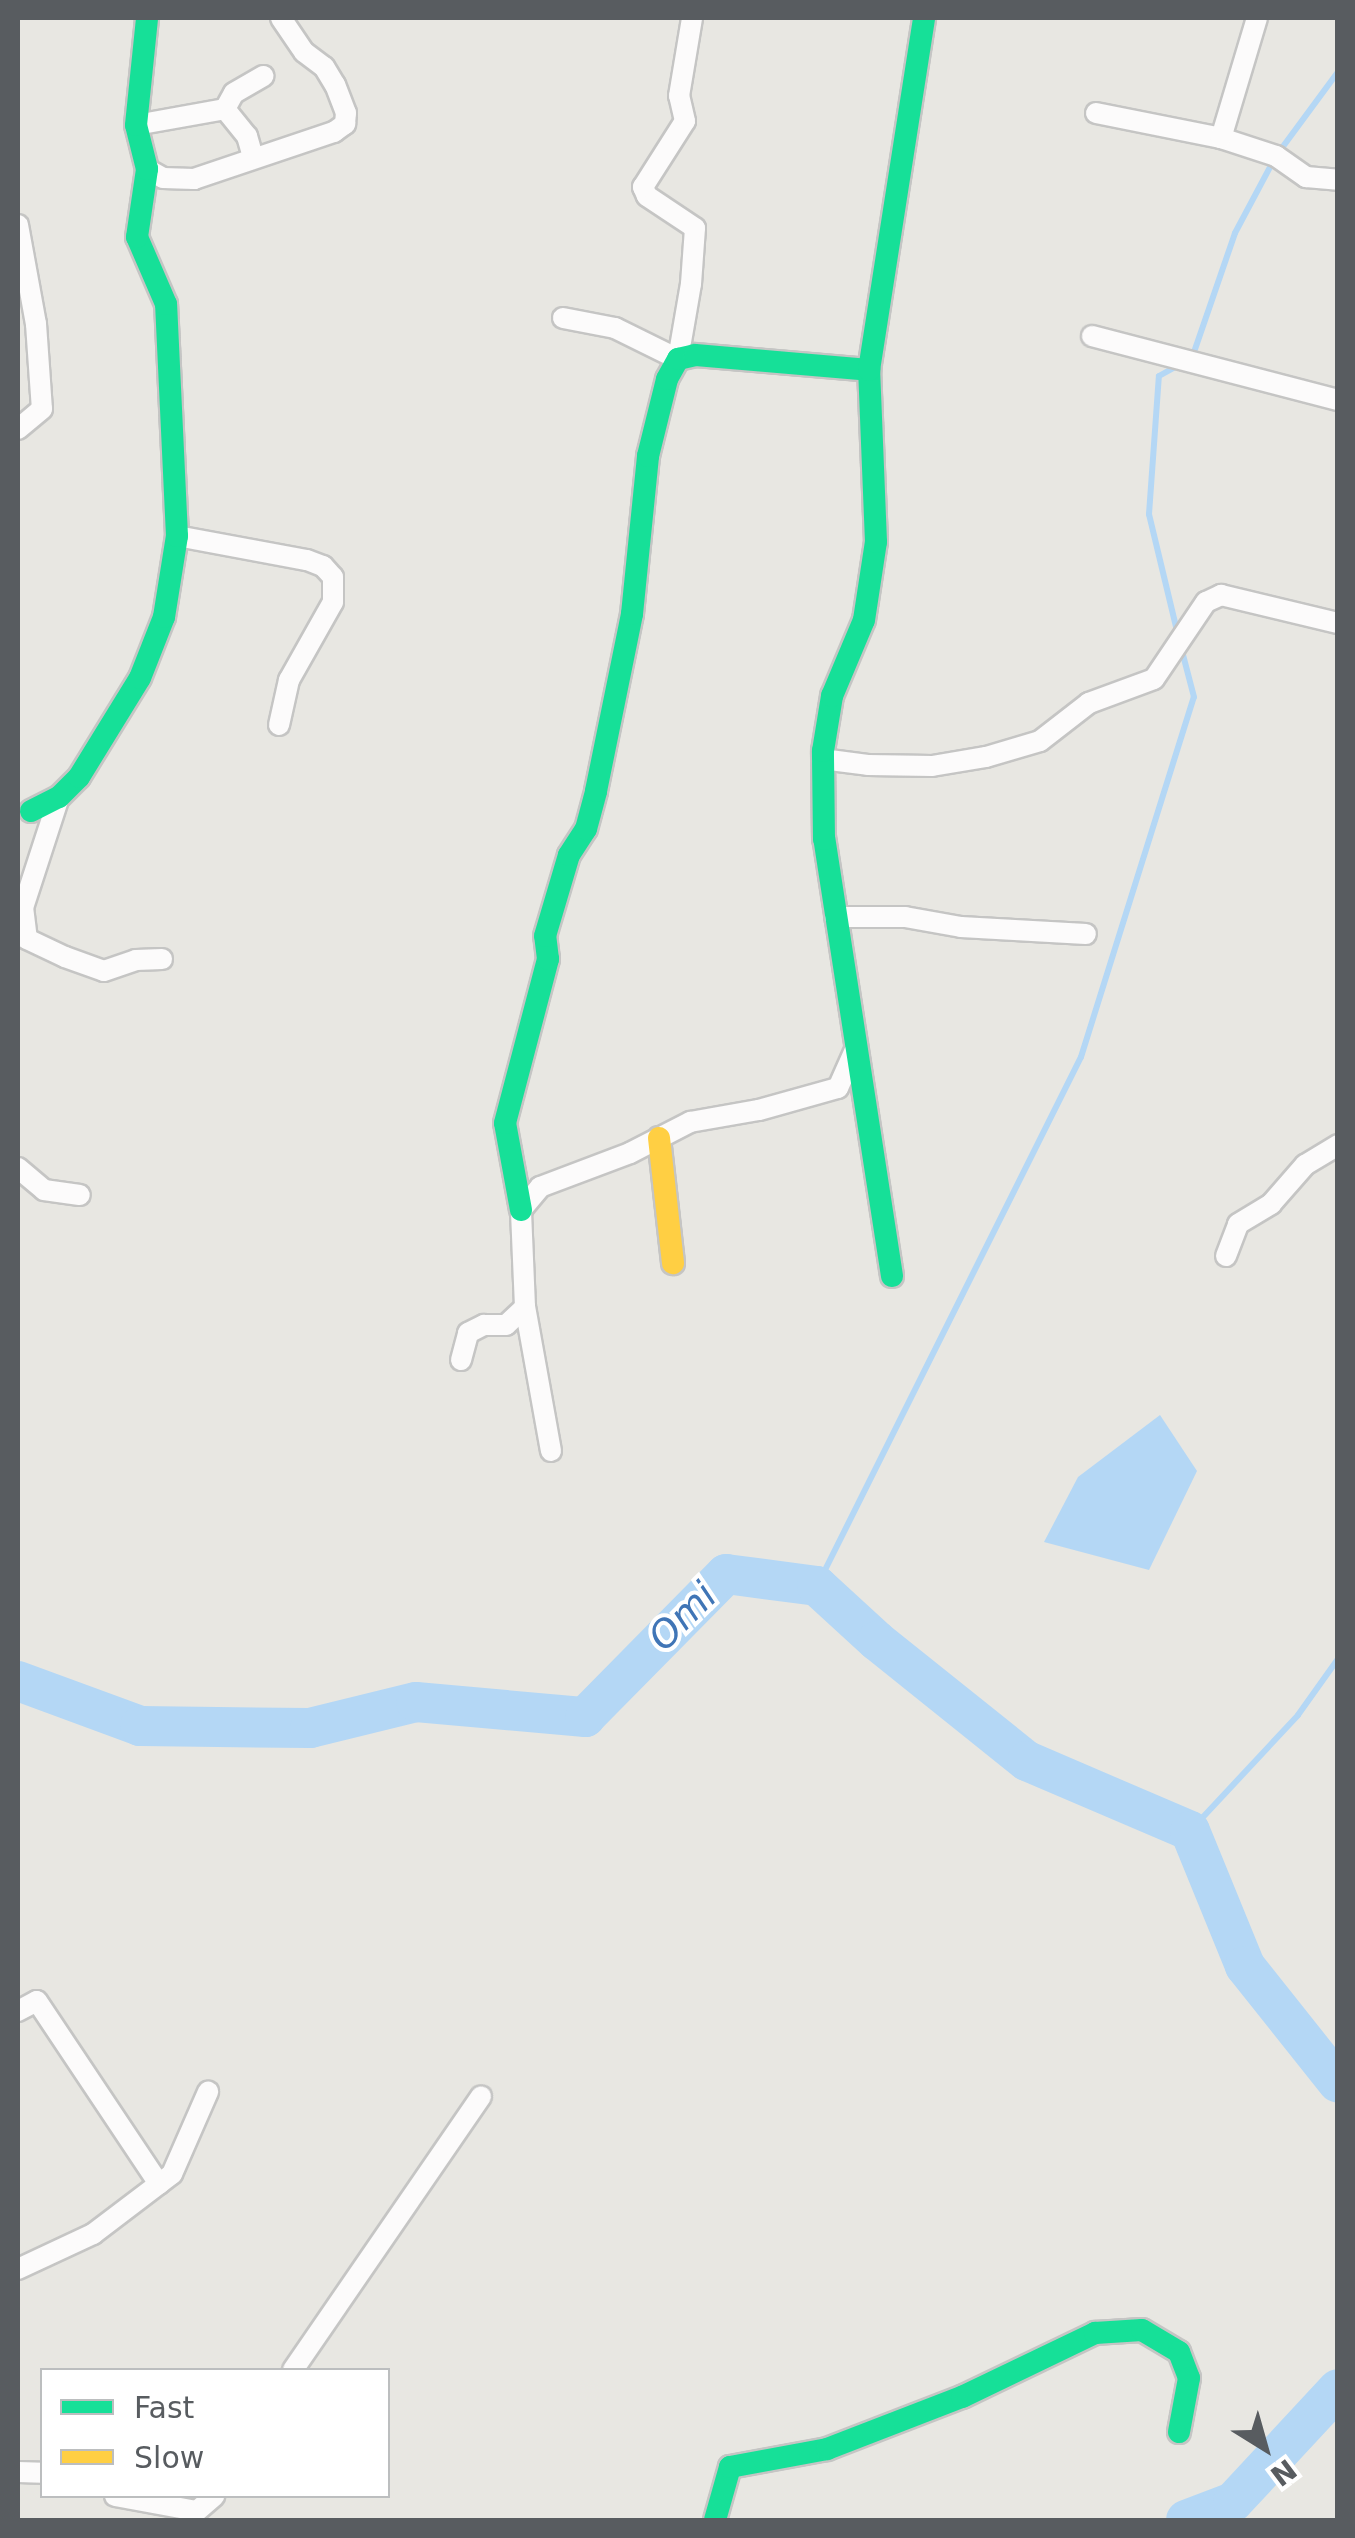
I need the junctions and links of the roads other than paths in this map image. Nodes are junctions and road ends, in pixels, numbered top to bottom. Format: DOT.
graph roads {
  1 [pos="281,18"];
  2 [pos="692,18"];
  3 [pos="924,18"];
  4 [pos="1256,18"];
  5 [pos="152,20"];
  6 [pos="263,76"];
  7 [pos="225,109"];
  8 [pos="1096,113"];
  9 [pos="136,125"];
  10 [pos="1222,138"];
  11 [pos="253,157"];
  12 [pos="147,169"];
  13 [pos="1338,180"];
  14 [pos="18,225"];
  15 [pos="564,318"];
  16 [pos="1092,336"];
  17 [pos="678,359"];
  18 [pos="870,370"];
  19 [pos="1338,400"];
  20 [pos="18,429"];
  21 [pos="177,536"];
  22 [pos="1338,623"];
  23 [pos="279,725"];
  24 [pos="822,759"];
  25 [pos="59,797"];
  26 [pos="24,810"];
  27 [pos="48,828"];
  28 [pos="20,915"];
  29 [pos="835,917"];
  30 [pos="1086,934"];
  31 [pos="162,959"];
  32 [pos="854,1050"];
  33 [pos="659,1138"];
  34 [pos="1338,1144"];
  35 [pos="18,1168"];
  36 [pos="80,1194"];
  37 [pos="521,1210"];
  38 [pos="1226,1256"];
  39 [pos="673,1262"];
  40 [pos="892,1276"];
  41 [pos="524,1307"];
  42 [pos="461,1360"];
  43 [pos="550,1451"];
  44 [pos="18,2011"];
  45 [pos="208,2092"];
  46 [pos="481,2096"];
  47 [pos="159,2184"];
  48 [pos="18,2270"];
  49 [pos="294,2368"];
  50 [pos="1179,2432"];
  51 [pos="126,2498"];
  52 [pos="212,2498"];
  53 [pos="714,2520"];
  1 -- 11 [label="street"];
  2 -- 17 [label="street"];
  3 -- 18 [label="street"];
  4 -- 10 [label="street"];
  5 -- 9 [label="street"];
  6 -- 7 [label="street"];
  7 -- 9 [label="street"];
  7 -- 11 [label="street"];
  8 -- 10 [label="street"];
  9 -- 12 [label="street"];
  10 -- 13 [label="street"];
  11 -- 12 [label="street"];
  12 -- 21 [label="street"];
  14 -- 20 [label="street"];
  15 -- 17 [label="street"];
  16 -- 19 [label="street"];
  17 -- 18 [label="street"];
  17 -- 37 [label="street"];
  18 -- 24 [label="street"];
  21 -- 23 [label="street"];
  21 -- 25 [label="street"];
  22 -- 24 [label="street"];
  24 -- 29 [label="street"];
  25 -- 26 [label="street"];
  25 -- 27 [label="street"];
  26 -- 27 [label="street"];
  27 -- 28 [label="street"];
  28 -- 31 [label="street"];
  29 -- 30 [label="street"];
  29 -- 32 [label="street"];
  32 -- 33 [label="street"];
  32 -- 40 [label="street"];
  33 -- 37 [label="street"];
  33 -- 39 [label="street"];
  34 -- 38 [label="street"];
  35 -- 36 [label="street"];
  37 -- 41 [label="street"];
  41 -- 42 [label="street"];
  41 -- 43 [label="street"];
  44 -- 47 [label="street"];
  45 -- 47 [label="street"];
  46 -- 49 [label="street"];
  47 -- 48 [label="street"];
  50 -- 53 [label="street"];
  51 -- 52 [label="street"];
}
